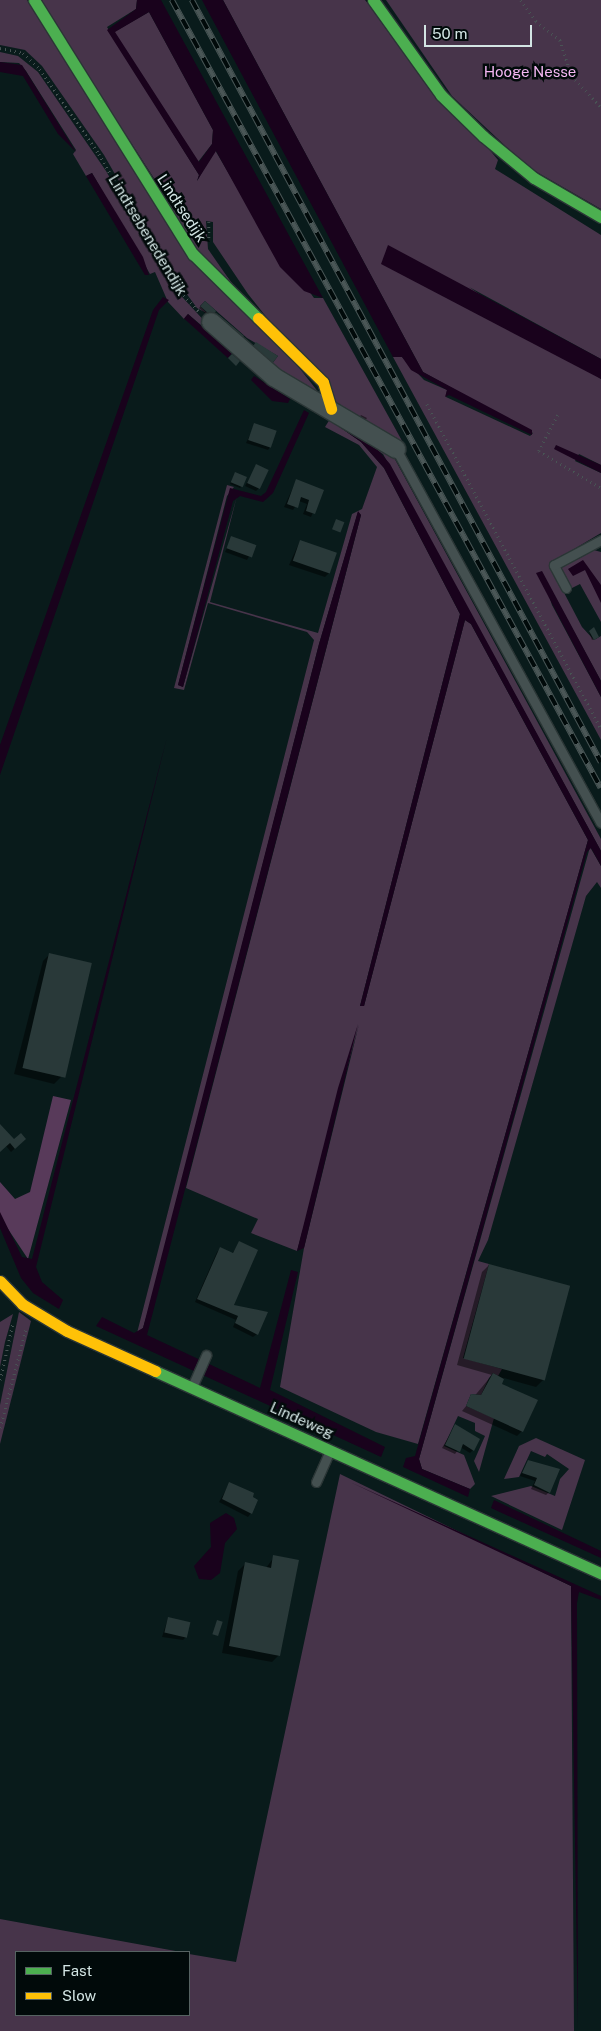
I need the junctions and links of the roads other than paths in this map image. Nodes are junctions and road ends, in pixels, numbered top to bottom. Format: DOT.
graph roads {
  1 [pos="34,0"];
  2 [pos="373,0"];
  3 [pos="601,217"];
  4 [pos="211,322"];
  5 [pos="331,409"];
  6 [pos="396,449"];
  7 [pos="601,540"];
  8 [pos="591,543"];
  9 [pos="601,549"];
  10 [pos="566,588"];
  11 [pos="601,823"];
  12 [pos="0,1281"];
  13 [pos="204,1357"];
  14 [pos="192,1388"];
  15 [pos="330,1450"];
  16 [pos="316,1482"];
  17 [pos="601,1573"];
  1 -- 5 [label="street, Lindtsedijk"];
  2 -- 3 [label="street"];
  4 -- 5 [label="street"];
  5 -- 6 [label="street"];
  6 -- 11 [label="lane"];
  7 -- 8 [label="lane"];
  8 -- 9 [label="lane"];
  8 -- 10 [label="lane"];
  12 -- 14 [label="street, Lindeweg"];
  13 -- 14 [label="lane"];
  14 -- 15 [label="street, Lindeweg"];
  15 -- 16 [label="lane"];
  15 -- 17 [label="street, Lindeweg"];
}
